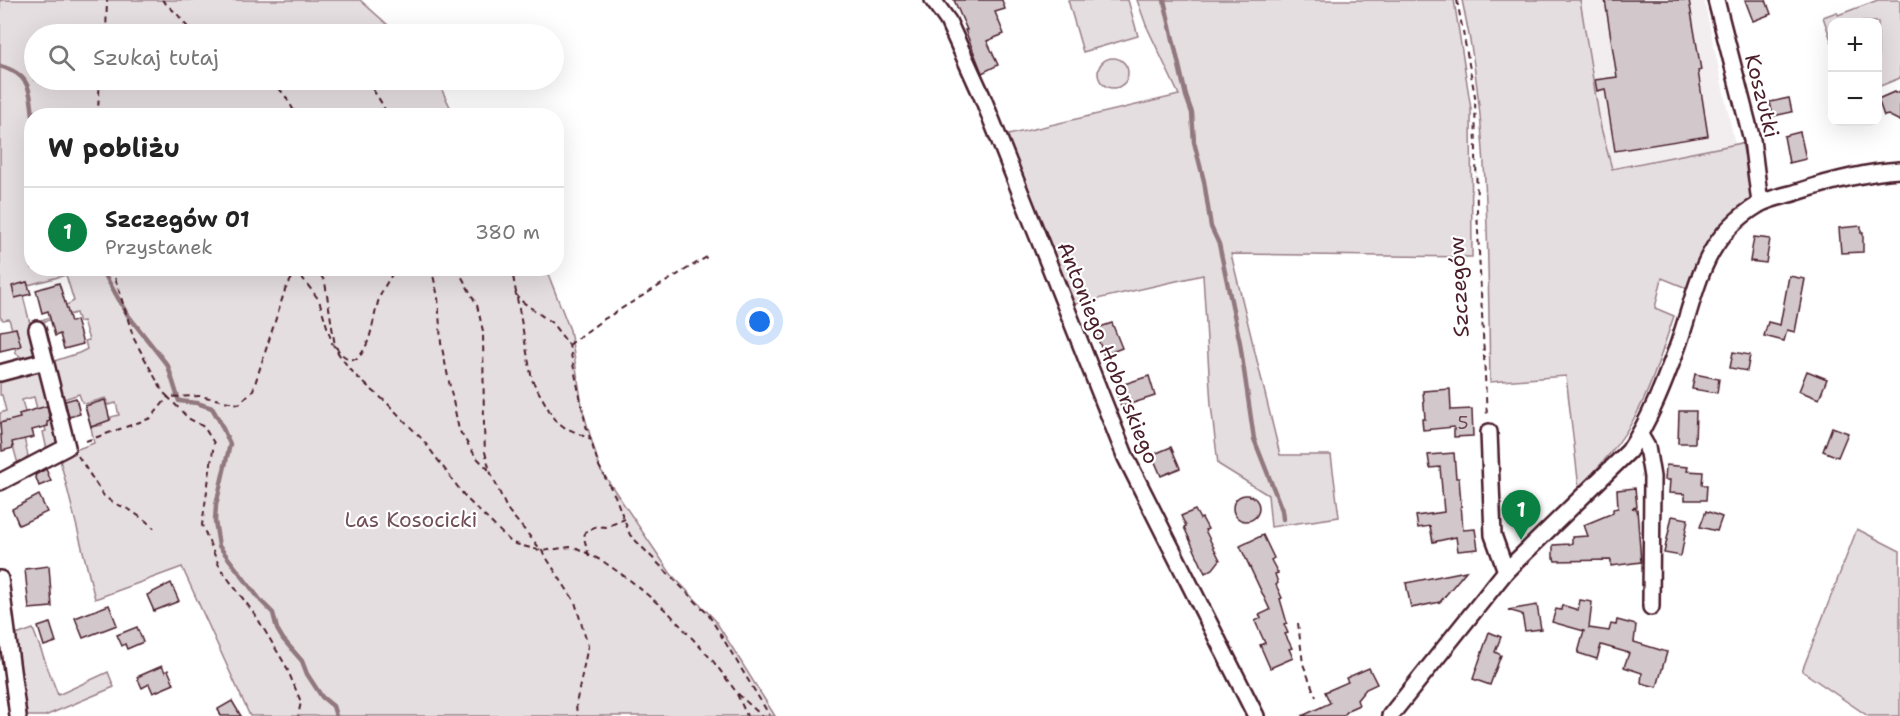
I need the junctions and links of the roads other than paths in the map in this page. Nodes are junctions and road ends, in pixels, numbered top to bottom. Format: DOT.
graph roads {
  1 [pos="933,0"];
  2 [pos="1716,0"];
  3 [pos="1900,171"];
  4 [pos="1760,204"];
  5 [pos="37,329"];
  6 [pos="45,361"];
  7 [pos="0,373"];
  8 [pos="1489,432"];
  9 [pos="1640,435"];
  10 [pos="0,482"];
  11 [pos="1506,571"];
  12 [pos="0,579"];
  13 [pos="1651,607"];
  14 [pos="18,716"];
  15 [pos="1256,716"];
  16 [pos="1390,716"];
  1 -- 15 [label="street, Antoniego Hoborskiego"];
  2 -- 4 [label="street, Koszutki"];
  3 -- 4 [label="street"];
  4 -- 9 [label="street"];
  5 -- 6 [label="street"];
  6 -- 7 [label="street"];
  6 -- 10 [label="street"];
  8 -- 11 [label="street"];
  9 -- 11 [label="street"];
  9 -- 13 [label="street"];
  11 -- 16 [label="street"];
  12 -- 14 [label="street"];
}
